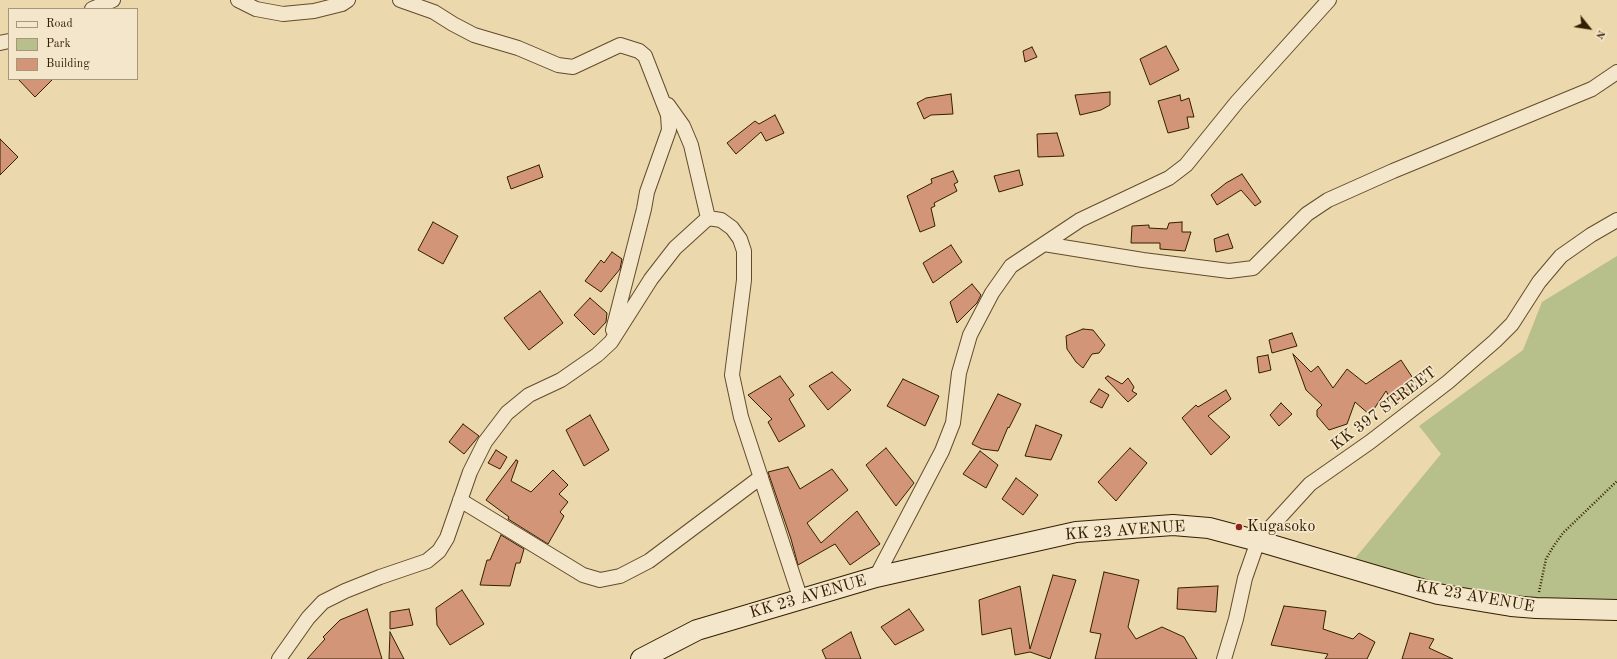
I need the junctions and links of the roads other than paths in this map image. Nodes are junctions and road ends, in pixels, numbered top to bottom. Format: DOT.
graph roads {
  1 [pos="113,0"];
  2 [pos="238,0"];
  3 [pos="348,0"];
  4 [pos="400,0"];
  5 [pos="1329,0"];
  6 [pos="94,8"];
  7 [pos="1617,72"];
  8 [pos="661,98"];
  9 [pos="708,218"];
  10 [pos="1617,220"];
  11 [pos="1044,244"];
  12 [pos="611,342"];
  13 [pos="761,477"];
  14 [pos="460,500"];
  15 [pos="1258,541"];
  16 [pos="876,578"];
  17 [pos="801,600"];
  18 [pos="1617,610"];
  19 [pos="649,657"];
  20 [pos="279,659"];
  21 [pos="1224,659"];
  1 -- 6 [label="street"];
  2 -- 3 [label="street"];
  4 -- 8 [label="street"];
  5 -- 11 [label="street"];
  7 -- 11 [label="street"];
  8 -- 9 [label="street"];
  8 -- 12 [label="street"];
  9 -- 12 [label="street"];
  9 -- 13 [label="street"];
  10 -- 15 [label="street, KK 397 STREET"];
  11 -- 16 [label="street"];
  12 -- 14 [label="street"];
  13 -- 14 [label="street"];
  13 -- 17 [label="street"];
  14 -- 20 [label="street"];
  15 -- 16 [label="main road, KK 23 AVENUE"];
  15 -- 18 [label="main road, KK 23 AVENUE"];
  15 -- 21 [label="street, KK 397 STREET"];
  16 -- 17 [label="main road, KK 23 AVENUE"];
  17 -- 19 [label="main road, KK 23 AVENUE"];
}
